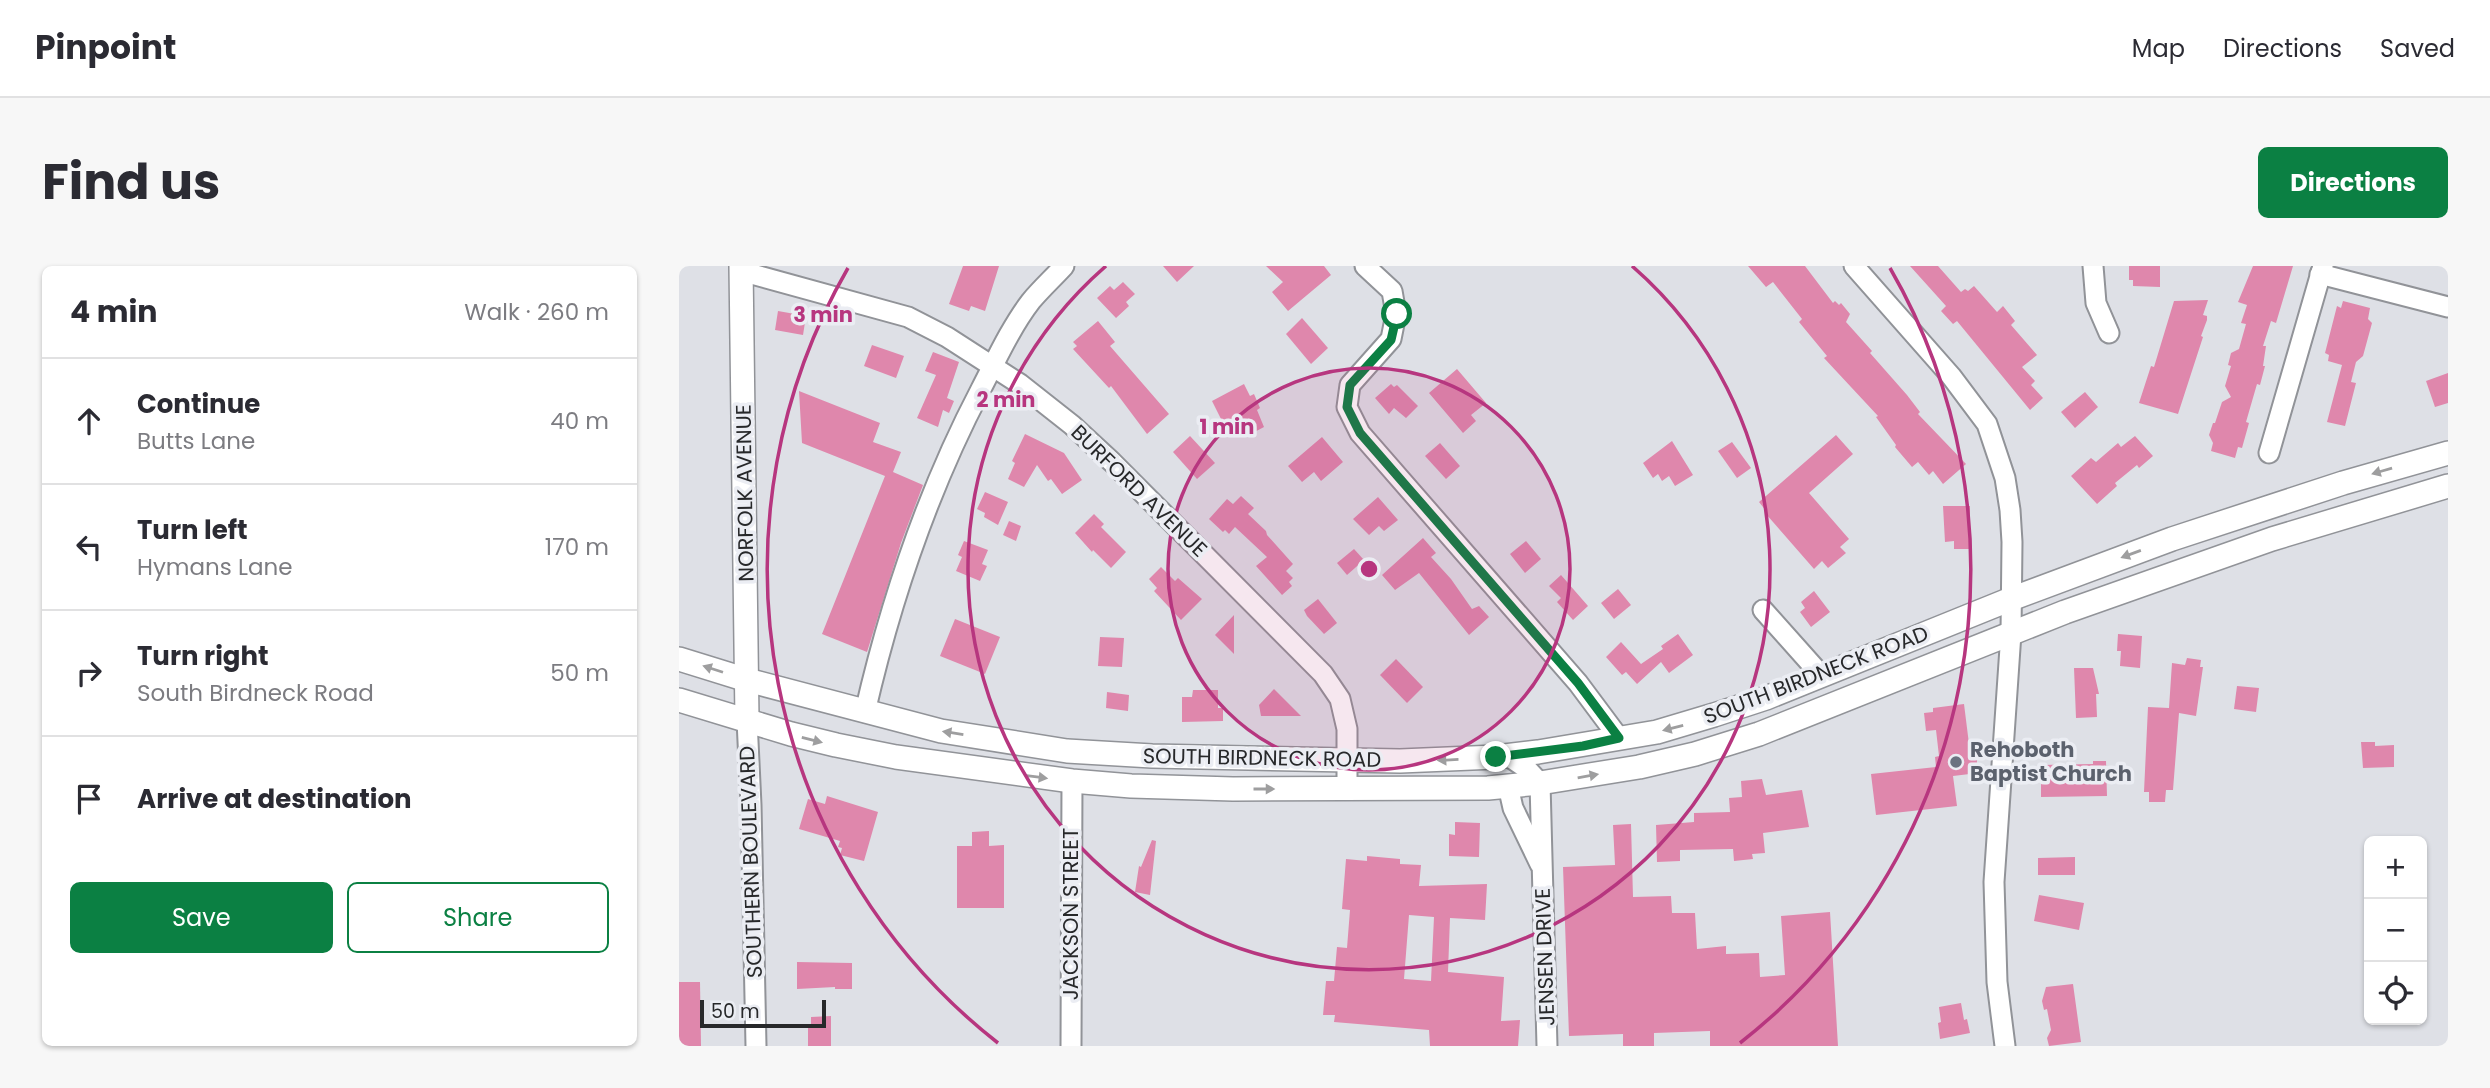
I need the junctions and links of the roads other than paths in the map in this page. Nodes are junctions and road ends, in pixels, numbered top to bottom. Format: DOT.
graph roads {
  1 [pos="1063,266"];
  2 [pos="1365,266"];
  3 [pos="1854,266"];
  4 [pos="2093,266"];
  5 [pos="741,268"];
  6 [pos="2322,270"];
  7 [pos="2448,307"];
  8 [pos="2109,332"];
  9 [pos="993,366"];
  10 [pos="2269,453"];
  11 [pos="2448,453"];
  12 [pos="2448,486"];
  13 [pos="2011,599"];
  14 [pos="1763,610"];
  15 [pos="2011,633"];
  16 [pos="679,659"];
  17 [pos="1821,676"];
  18 [pos="747,680"];
  19 [pos="679,700"];
  20 [pos="865,712"];
  21 [pos="747,720"];
  22 [pos="1619,738"];
  23 [pos="1508,755"];
  24 [pos="1348,759"];
  25 [pos="1072,782"];
  26 [pos="1540,783"];
  27 [pos="1508,786"];
  28 [pos="1347,789"];
  29 [pos="1542,868"];
  30 [pos="756,1046"];
  31 [pos="1071,1046"];
  32 [pos="1547,1046"];
  33 [pos="2005,1046"];
  1 -- 9 [label="street"];
  2 -- 22 [label="street"];
  3 -- 13 [label="street"];
  4 -- 8 [label="street"];
  5 -- 9 [label="street, BURFORD AVENUE"];
  5 -- 18 [label="main road, NORFOLK AVENUE"];
  6 -- 7 [label="street"];
  6 -- 10 [label="street"];
  9 -- 20 [label="street"];
  9 -- 24 [label="street, BURFORD AVENUE"];
  11 -- 13 [label="main road, SOUTH BIRDNECK ROAD, one-way"];
  12 -- 15 [label="main road, SOUTH BIRDNECK ROAD"];
  13 -- 15 [label="street"];
  13 -- 17 [label="main road, SOUTH BIRDNECK ROAD"];
  14 -- 17 [label="street"];
  26 -- 15 [label="main road, SOUTH BIRDNECK ROAD, one-way"];
  15 -- 33 [label="street"];
  18 -- 16 [label="main road, SOUTH BIRDNECK ROAD, one-way"];
  17 -- 22 [label="main road, SOUTH BIRDNECK ROAD, one-way"];
  18 -- 20 [label="main road, SOUTH BIRDNECK ROAD"];
  18 -- 21 [label="main road, NORFOLK AVENUE"];
  19 -- 21 [label="main road, SOUTH BIRDNECK ROAD"];
  24 -- 20 [label="main road, SOUTH BIRDNECK ROAD, one-way"];
  21 -- 25 [label="main road, SOUTH BIRDNECK ROAD, one-way"];
  21 -- 30 [label="street, SOUTHERN BOULEVARD"];
  22 -- 23 [label="main road, SOUTH BIRDNECK ROAD"];
  23 -- 24 [label="main road, SOUTH BIRDNECK ROAD, one-way"];
  23 -- 26 [label="street"];
  24 -- 28 [label="street, BURFORD AVENUE"];
  25 -- 28 [label="main road, SOUTH BIRDNECK ROAD, one-way"];
  25 -- 31 [label="street, JACKSON STREET"];
  26 -- 27 [label="main road, SOUTH BIRDNECK ROAD"];
  26 -- 29 [label="street, JENSEN DRIVE"];
  27 -- 28 [label="main road, SOUTH BIRDNECK ROAD"];
  27 -- 29 [label="street, JENSEN DRIVE"];
  29 -- 32 [label="street, JENSEN DRIVE"];
}
